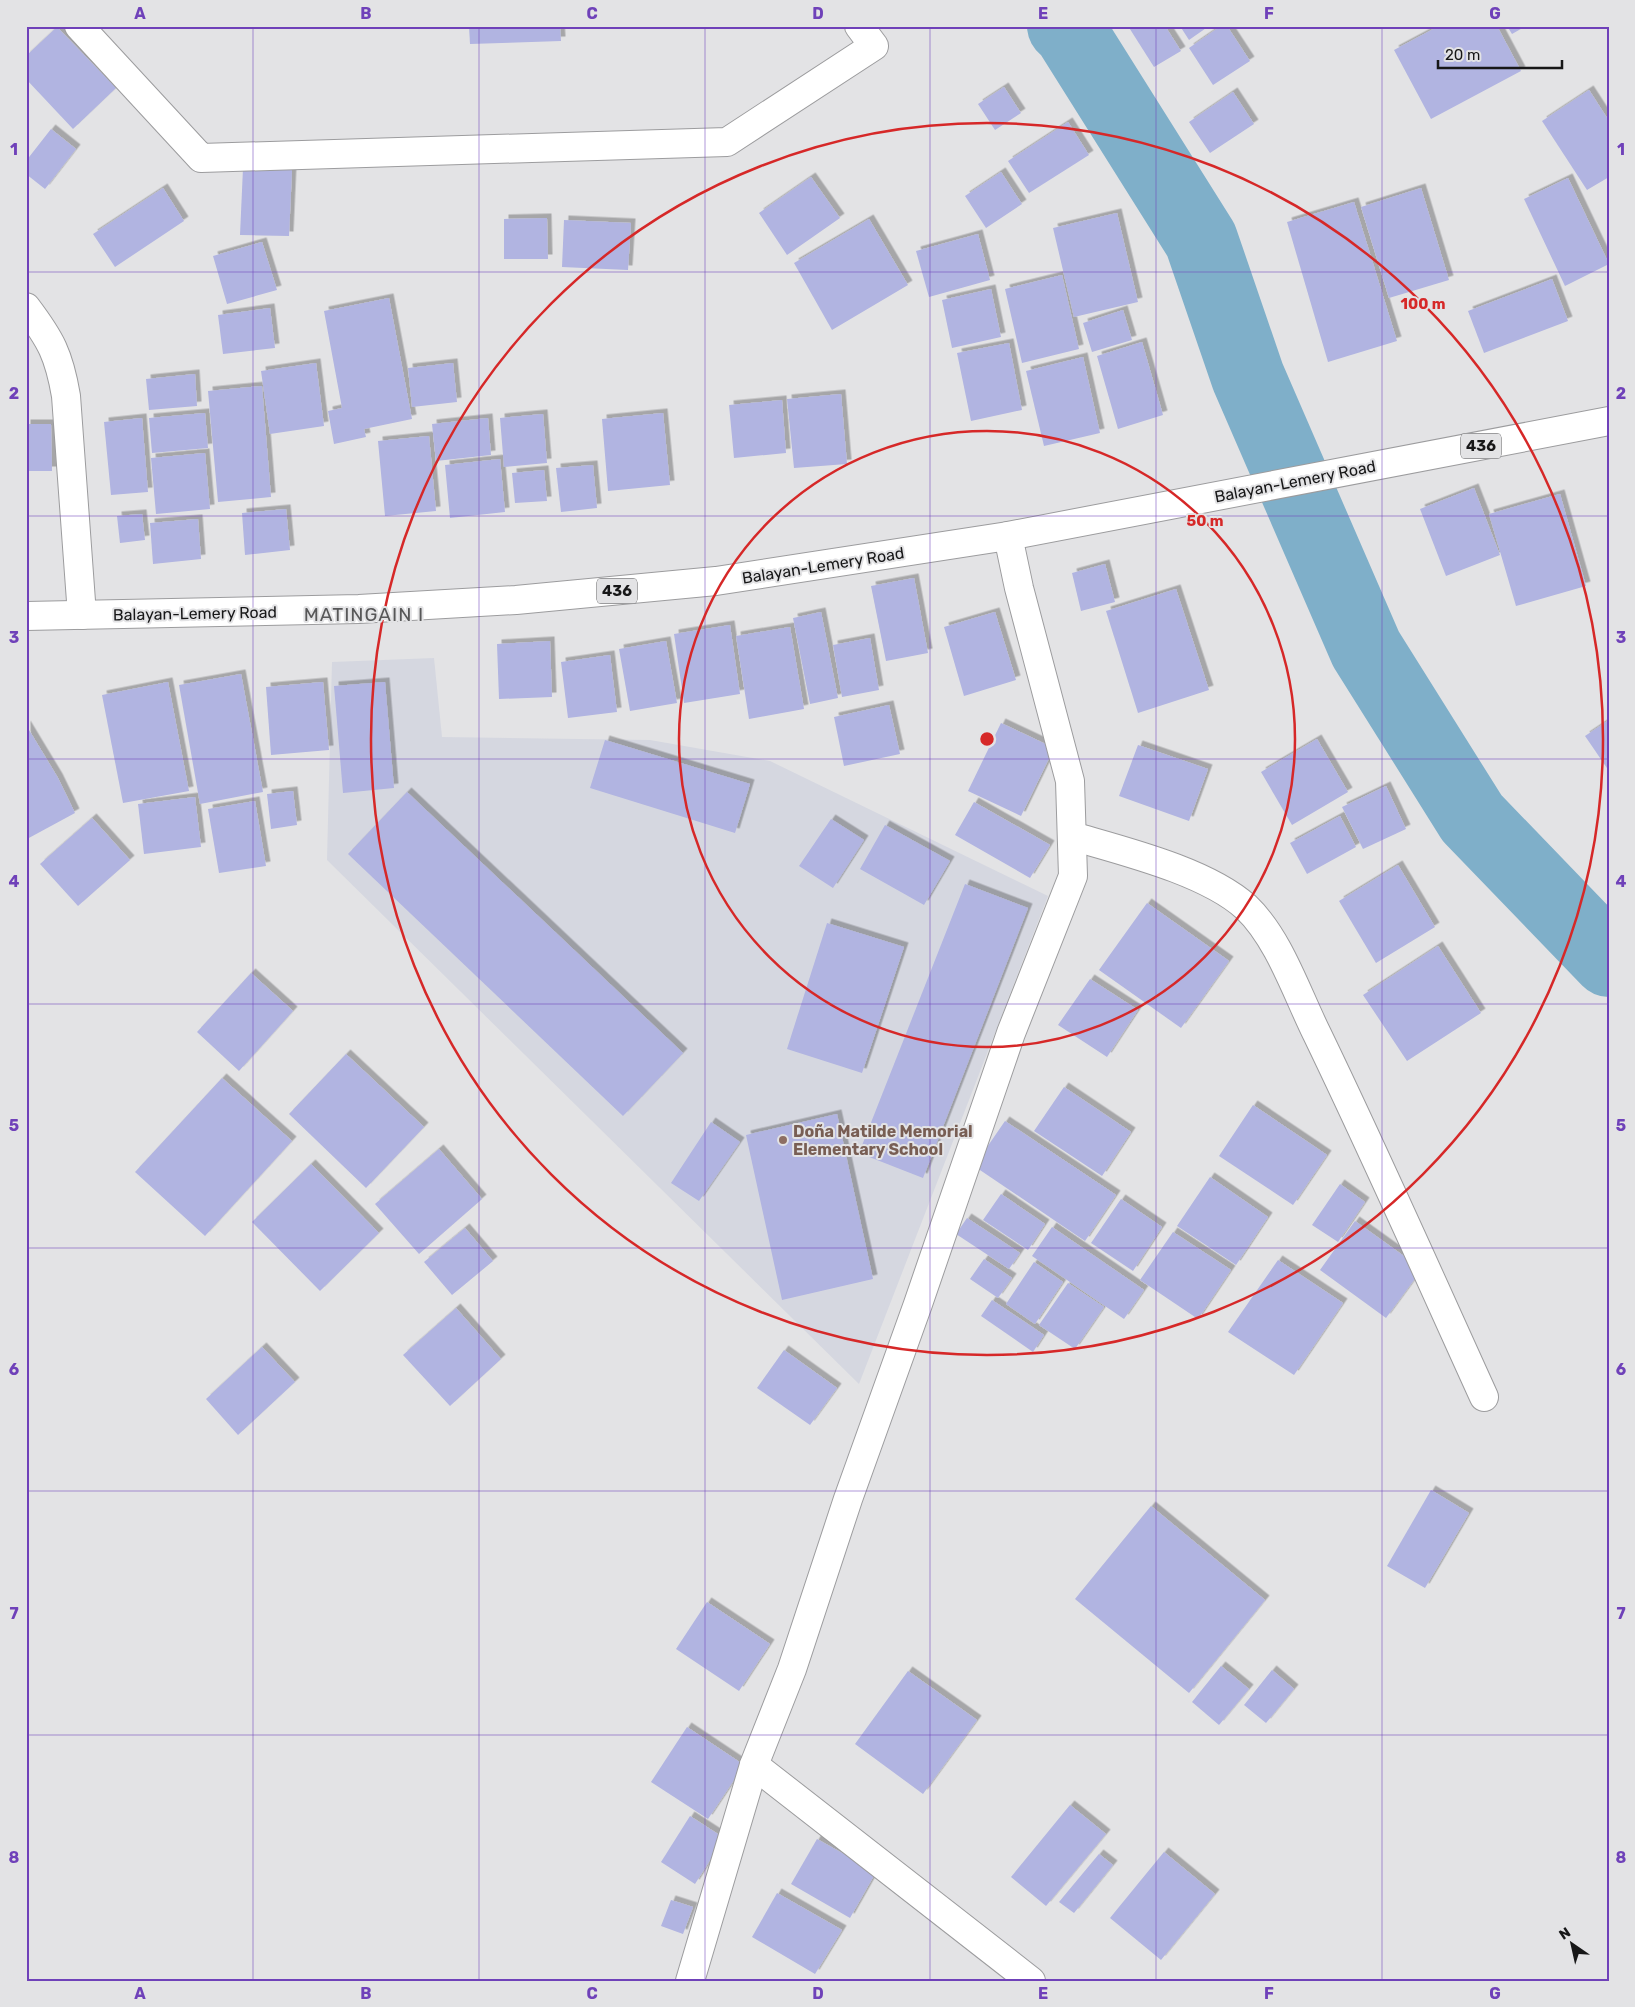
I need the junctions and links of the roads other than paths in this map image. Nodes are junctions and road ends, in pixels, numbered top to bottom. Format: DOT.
graph roads {
  1 [pos="79,26"];
  2 [pos="859,26"];
  3 [pos="26,307"];
  4 [pos="1609,421"];
  5 [pos="1008,536"];
  6 [pos="82,615"];
  7 [pos="26,616"];
  8 [pos="1072,836"];
  9 [pos="1484,1397"];
  10 [pos="754,1765"];
  11 [pos="690,1981"];
  12 [pos="1031,1981"];
  1 -- 2 [label="street"];
  3 -- 6 [label="street"];
  4 -- 5 [label="street, Balayan-Lemery Road / 436"];
  5 -- 6 [label="street, Balayan-Lemery Road / 436"];
  5 -- 8 [label="street"];
  6 -- 7 [label="street, Balayan-Lemery Road / 436"];
  8 -- 9 [label="street"];
  8 -- 10 [label="street"];
  10 -- 11 [label="street"];
  10 -- 12 [label="street"];
}
